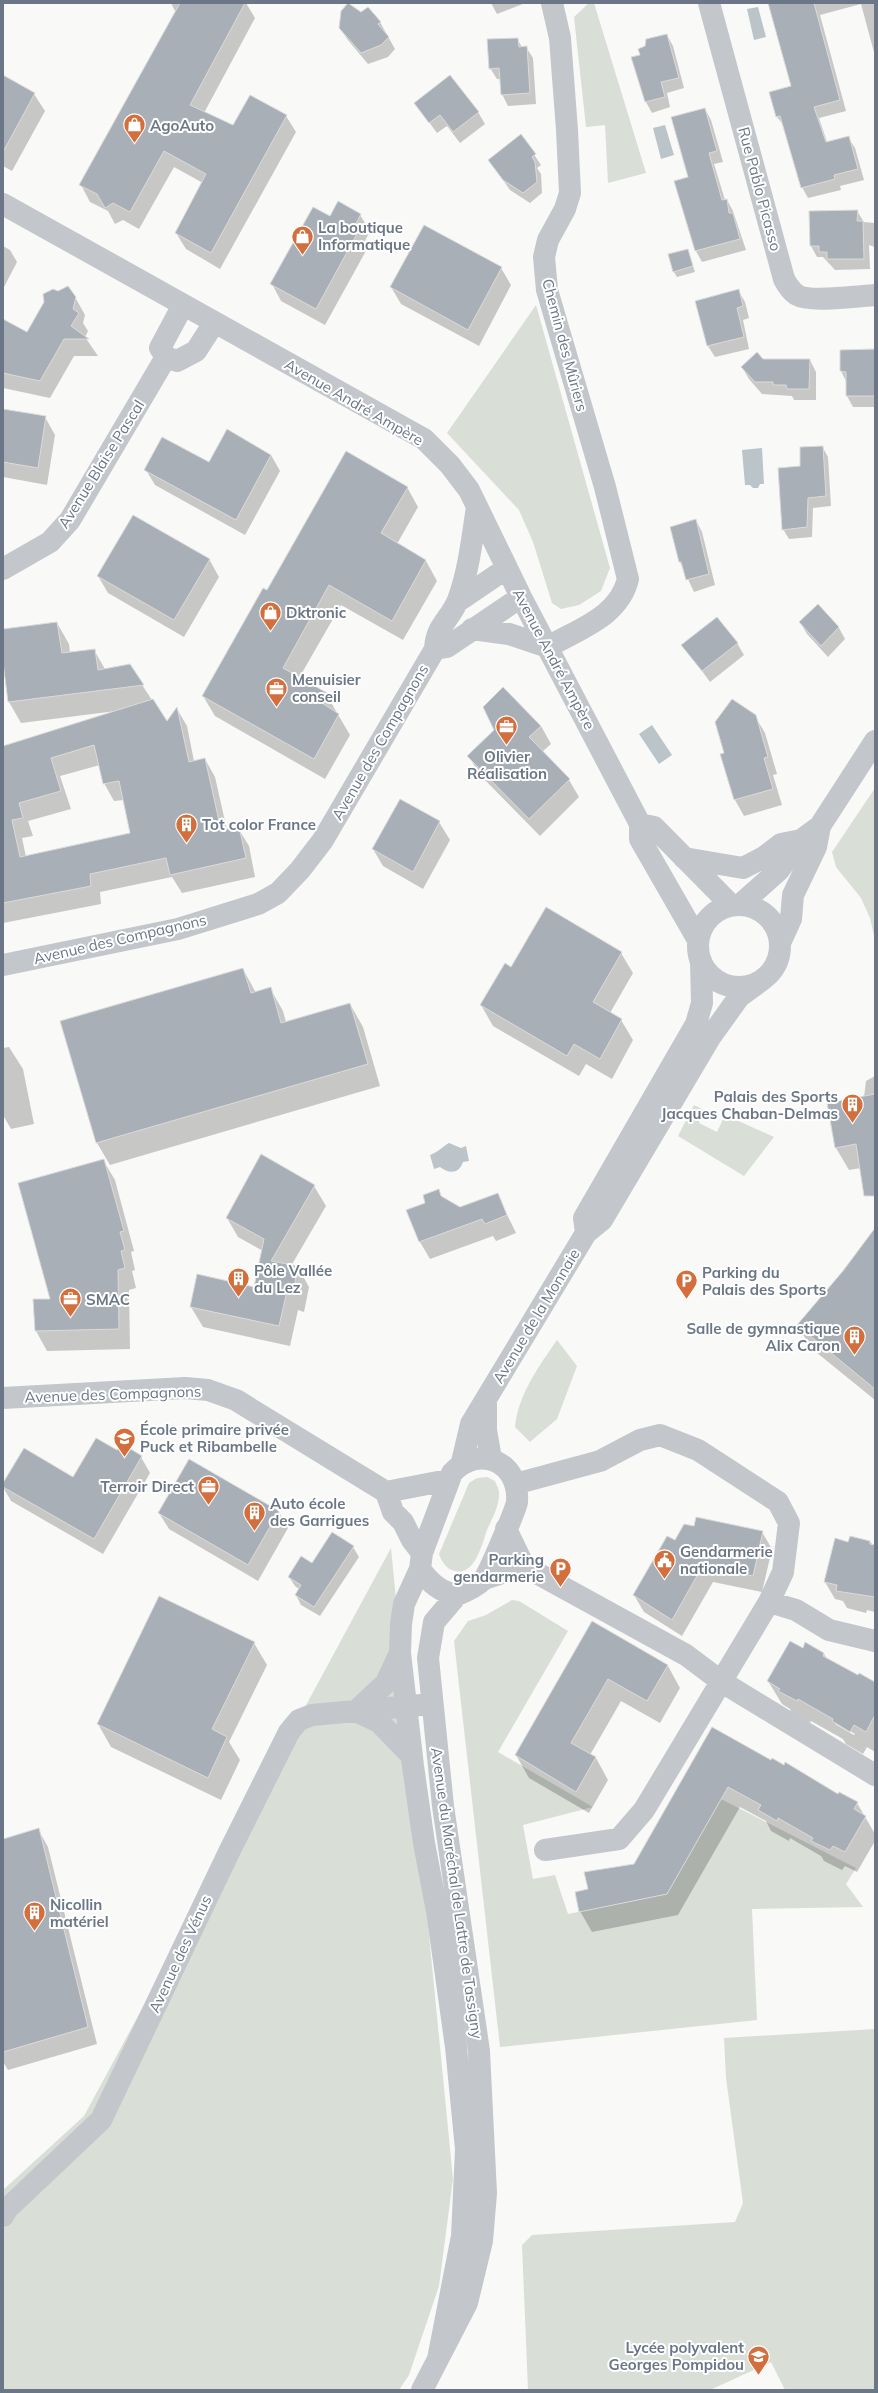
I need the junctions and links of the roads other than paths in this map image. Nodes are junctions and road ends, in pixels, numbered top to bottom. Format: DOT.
graph roads {
  1 [pos="552,3"];
  2 [pos="709,3"];
  3 [pos="3,204"];
  4 [pos="875,295"];
  5 [pos="183,305"];
  6 [pos="214,323"];
  7 [pos="166,357"];
  8 [pos="477,507"];
  9 [pos="507,568"];
  10 [pos="3,569"];
  11 [pos="521,597"];
  12 [pos="457,602"];
  13 [pos="472,630"];
  14 [pos="548,647"];
  15 [pos="435,649"];
  16 [pos="875,742"];
  17 [pos="640,824"];
  18 [pos="820,826"];
  19 [pos="801,840"];
  20 [pos="684,858"];
  21 [pos="736,904"];
  22 [pos="698,940"];
  23 [pos="780,942"];
  24 [pos="701,961"];
  25 [pos="3,965"];
  26 [pos="762,980"];
  27 [pos="586,1233"];
  28 [pos="3,1398"];
  29 [pos="486,1400"];
  30 [pos="491,1459"];
  31 [pos="462,1462"];
  32 [pos="448,1480"];
  33 [pos="515,1484"];
  34 [pos="386,1492"];
  35 [pos="506,1529"];
  36 [pos="421,1561"];
  37 [pos="524,1566"];
  38 [pos="484,1579"];
  39 [pos="457,1595"];
  40 [pos="769,1602"];
  41 [pos="875,1641"];
  42 [pos="400,1653"];
  43 [pos="722,1682"];
  44 [pos="432,1704"];
  45 [pos="407,1706"];
  46 [pos="356,1711"];
  47 [pos="411,1755"];
  48 [pos="875,1775"];
  49 [pos="545,1850"];
  50 [pos="481,2081"];
  51 [pos="460,2082"];
  52 [pos="3,2216"];
  53 [pos="438,2359"];
  54 [pos="422,2390"];
  1 -- 14 [label="street, Chemin des Mûriers"];
  2 -- 4 [label="street, Rue Pablo Picasso"];
  3 -- 5 [label="street, Avenue André Ampère"];
  5 -- 6 [label="street, Avenue André Ampère"];
  5 -- 7 [label="street"];
  6 -- 7 [label="street"];
  6 -- 8 [label="street, Avenue André Ampère"];
  7 -- 10 [label="street, Avenue Blaise Pascal"];
  8 -- 9 [label="street, Avenue André Ampère"];
  8 -- 12 [label="street, Avenue des Compagnons"];
  9 -- 11 [label="street, Avenue André Ampère"];
  9 -- 12 [label="street, Avenue des Compagnons"];
  11 -- 13 [label="street, Avenue des Compagnons"];
  11 -- 14 [label="street, Avenue André Ampère"];
  12 -- 15 [label="street, Avenue des Compagnons"];
  13 -- 14 [label="street"];
  13 -- 15 [label="street, Avenue des Compagnons"];
  14 -- 17 [label="street, Avenue André Ampère"];
  15 -- 25 [label="street, Avenue des Compagnons"];
  16 -- 18 [label="street"];
  17 -- 20 [label="street"];
  17 -- 22 [label="street, Avenue André Ampère"];
  18 -- 19 [label="street"];
  18 -- 23 [label="street"];
  19 -- 20 [label="street"];
  19 -- 21 [label="street"];
  20 -- 21 [label="street"];
  21 -- 22 [label="street"];
  21 -- 23 [label="street"];
  22 -- 24 [label="street"];
  23 -- 26 [label="street"];
  24 -- 26 [label="street"];
  24 -- 27 [label="street, Avenue de la Monnaie"];
  26 -- 27 [label="street, Avenue de la Monnaie"];
  27 -- 29 [label="street, Avenue de la Monnaie"];
  28 -- 34 [label="street, Avenue des Compagnons"];
  29 -- 30 [label="street, Avenue de la Monnaie"];
  29 -- 31 [label="street, Avenue de la Monnaie"];
  30 -- 31 [label="street"];
  30 -- 33 [label="street"];
  31 -- 32 [label="street, Avenue du Maréchal de Lattre de Tassigny"];
  32 -- 34 [label="street"];
  32 -- 36 [label="street, Avenue du Maréchal de Lattre de Tassigny"];
  33 -- 35 [label="street"];
  33 -- 40 [label="street"];
  34 -- 36 [label="street"];
  35 -- 37 [label="street"];
  35 -- 38 [label="street"];
  36 -- 39 [label="street"];
  36 -- 42 [label="street, Avenue du Maréchal de Lattre de Tassigny"];
  37 -- 38 [label="street"];
  37 -- 43 [label="street"];
  38 -- 39 [label="street"];
  39 -- 44 [label="street, Avenue du Maréchal de Lattre de Tassigny"];
  40 -- 41 [label="street"];
  40 -- 43 [label="street"];
  42 -- 45 [label="street, Avenue du Maréchal de Lattre de Tassigny"];
  42 -- 46 [label="street"];
  43 -- 48 [label="street"];
  43 -- 49 [label="street"];
  44 -- 45 [label="street"];
  44 -- 50 [label="street, Avenue du Maréchal de Lattre de Tassigny"];
  45 -- 46 [label="street, Avenue des Vénus"];
  45 -- 47 [label="street, Avenue du Maréchal de Lattre de Tassigny"];
  46 -- 47 [label="street"];
  46 -- 52 [label="street, Avenue des Vénus"];
  47 -- 51 [label="street, Avenue du Maréchal de Lattre de Tassigny"];
  50 -- 51 [label="street"];
  50 -- 53 [label="street, Avenue du Maréchal de Lattre de Tassigny"];
  51 -- 53 [label="street, Avenue du Maréchal de Lattre de Tassigny"];
  53 -- 54 [label="street, Avenue du Maréchal de Lattre de Tassigny"];
}
